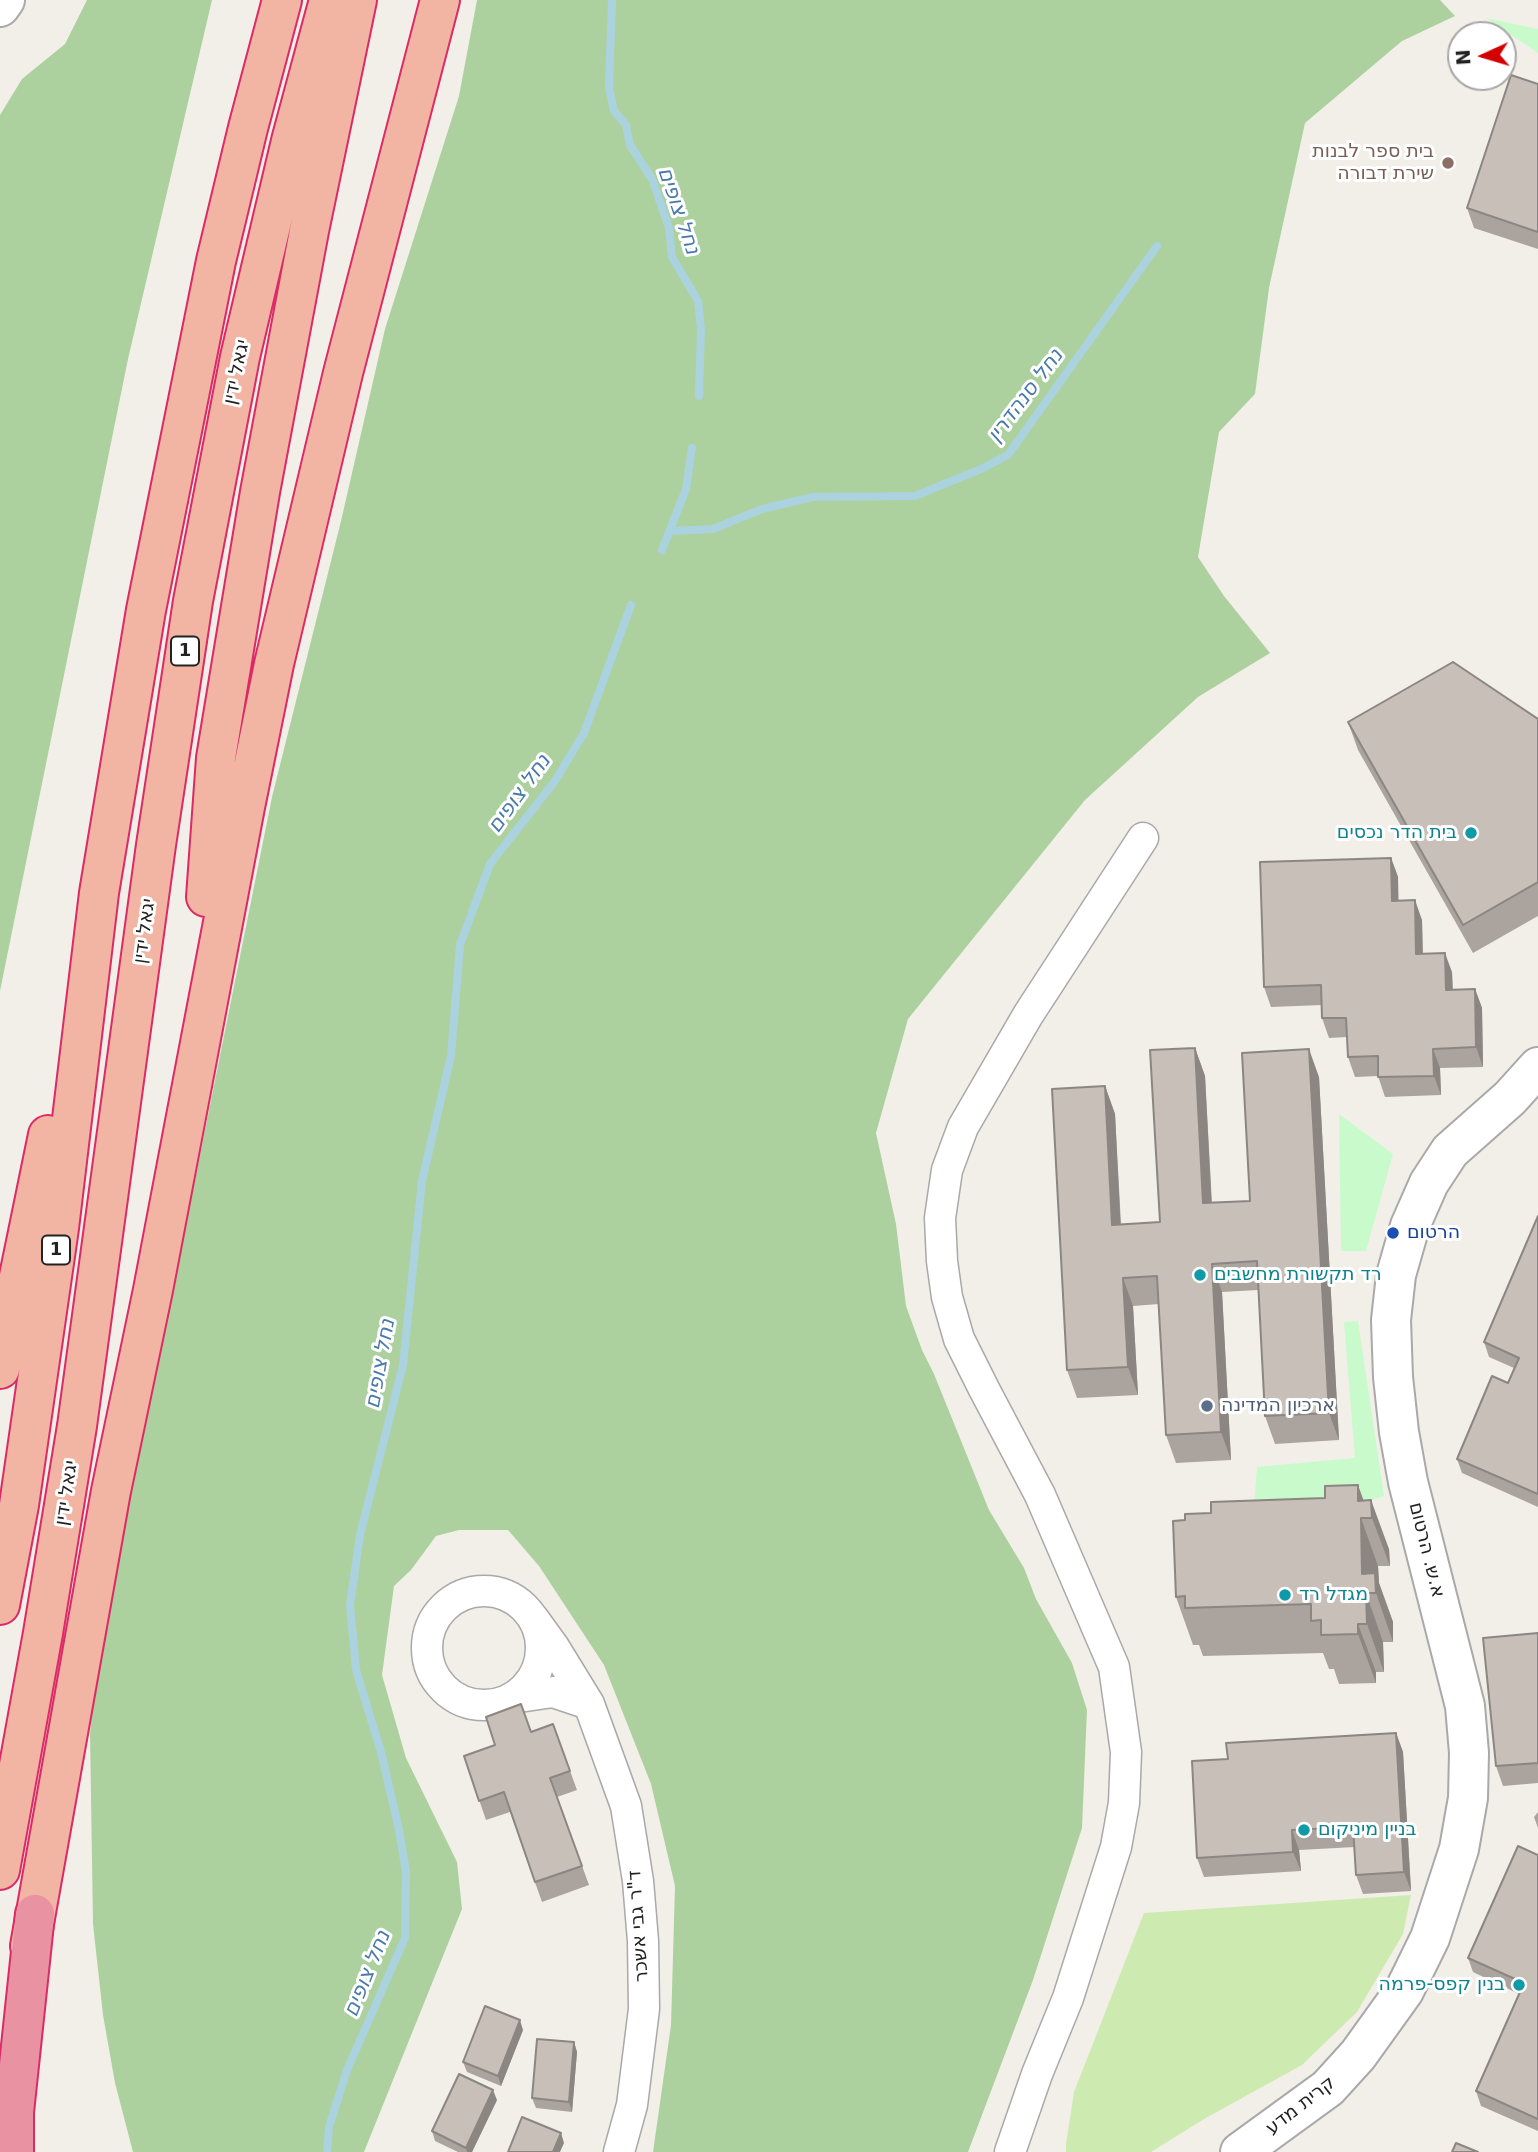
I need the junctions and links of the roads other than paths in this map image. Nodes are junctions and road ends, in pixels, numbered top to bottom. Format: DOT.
graph roads {
  1 [pos="5,0"];
  2 [pos="282,0"];
  3 [pos="329,0"];
  4 [pos="356,0"];
  5 [pos="440,0"];
  6 [pos="0,7"];
  7 [pos="1143,838"];
  8 [pos="99,893"];
  9 [pos="1538,1067"];
  10 [pos="193,1077"];
  11 [pos="0,1369"];
  12 [pos="0,1605"];
  13 [pos="533,1618"];
  14 [pos="512,1698"];
  15 [pos="589,1704"];
  16 [pos="0,1870"];
  17 [pos="35,1914"];
  18 [pos="1358,2055"];
  19 [pos="0,2128"];
  20 [pos="14,2152"];
  21 [pos="619,2152"];
  22 [pos="1010,2152"];
  23 [pos="1240,2152"];
  1 -- 6 [label="street"];
  2 -- 8 [label="highway, 1"];
  3 -- 16 [label="highway, יגאל ידין / 1"];
  4 -- 10 [label="highway"];
  5 -- 10 [label="highway"];
  7 -- 22 [label="street"];
  8 -- 11 [label="highway"];
  8 -- 12 [label="highway, 1"];
  9 -- 18 [label="street, א.ש. הרטום"];
  10 -- 17 [label="highway"];
  13 -- 14 [label="street"];
  13 -- 14 [label="street"];
  13 -- 15 [label="street, ד\"ר גבי אשכר"];
  14 -- 15 [label="street"];
  15 -- 21 [label="street, ד\"ר גבי אשכר"];
  17 -- 19 [label="highway"];
  17 -- 20 [label="highway"];
  18 -- 23 [label="street, קרית מדע"];
}
